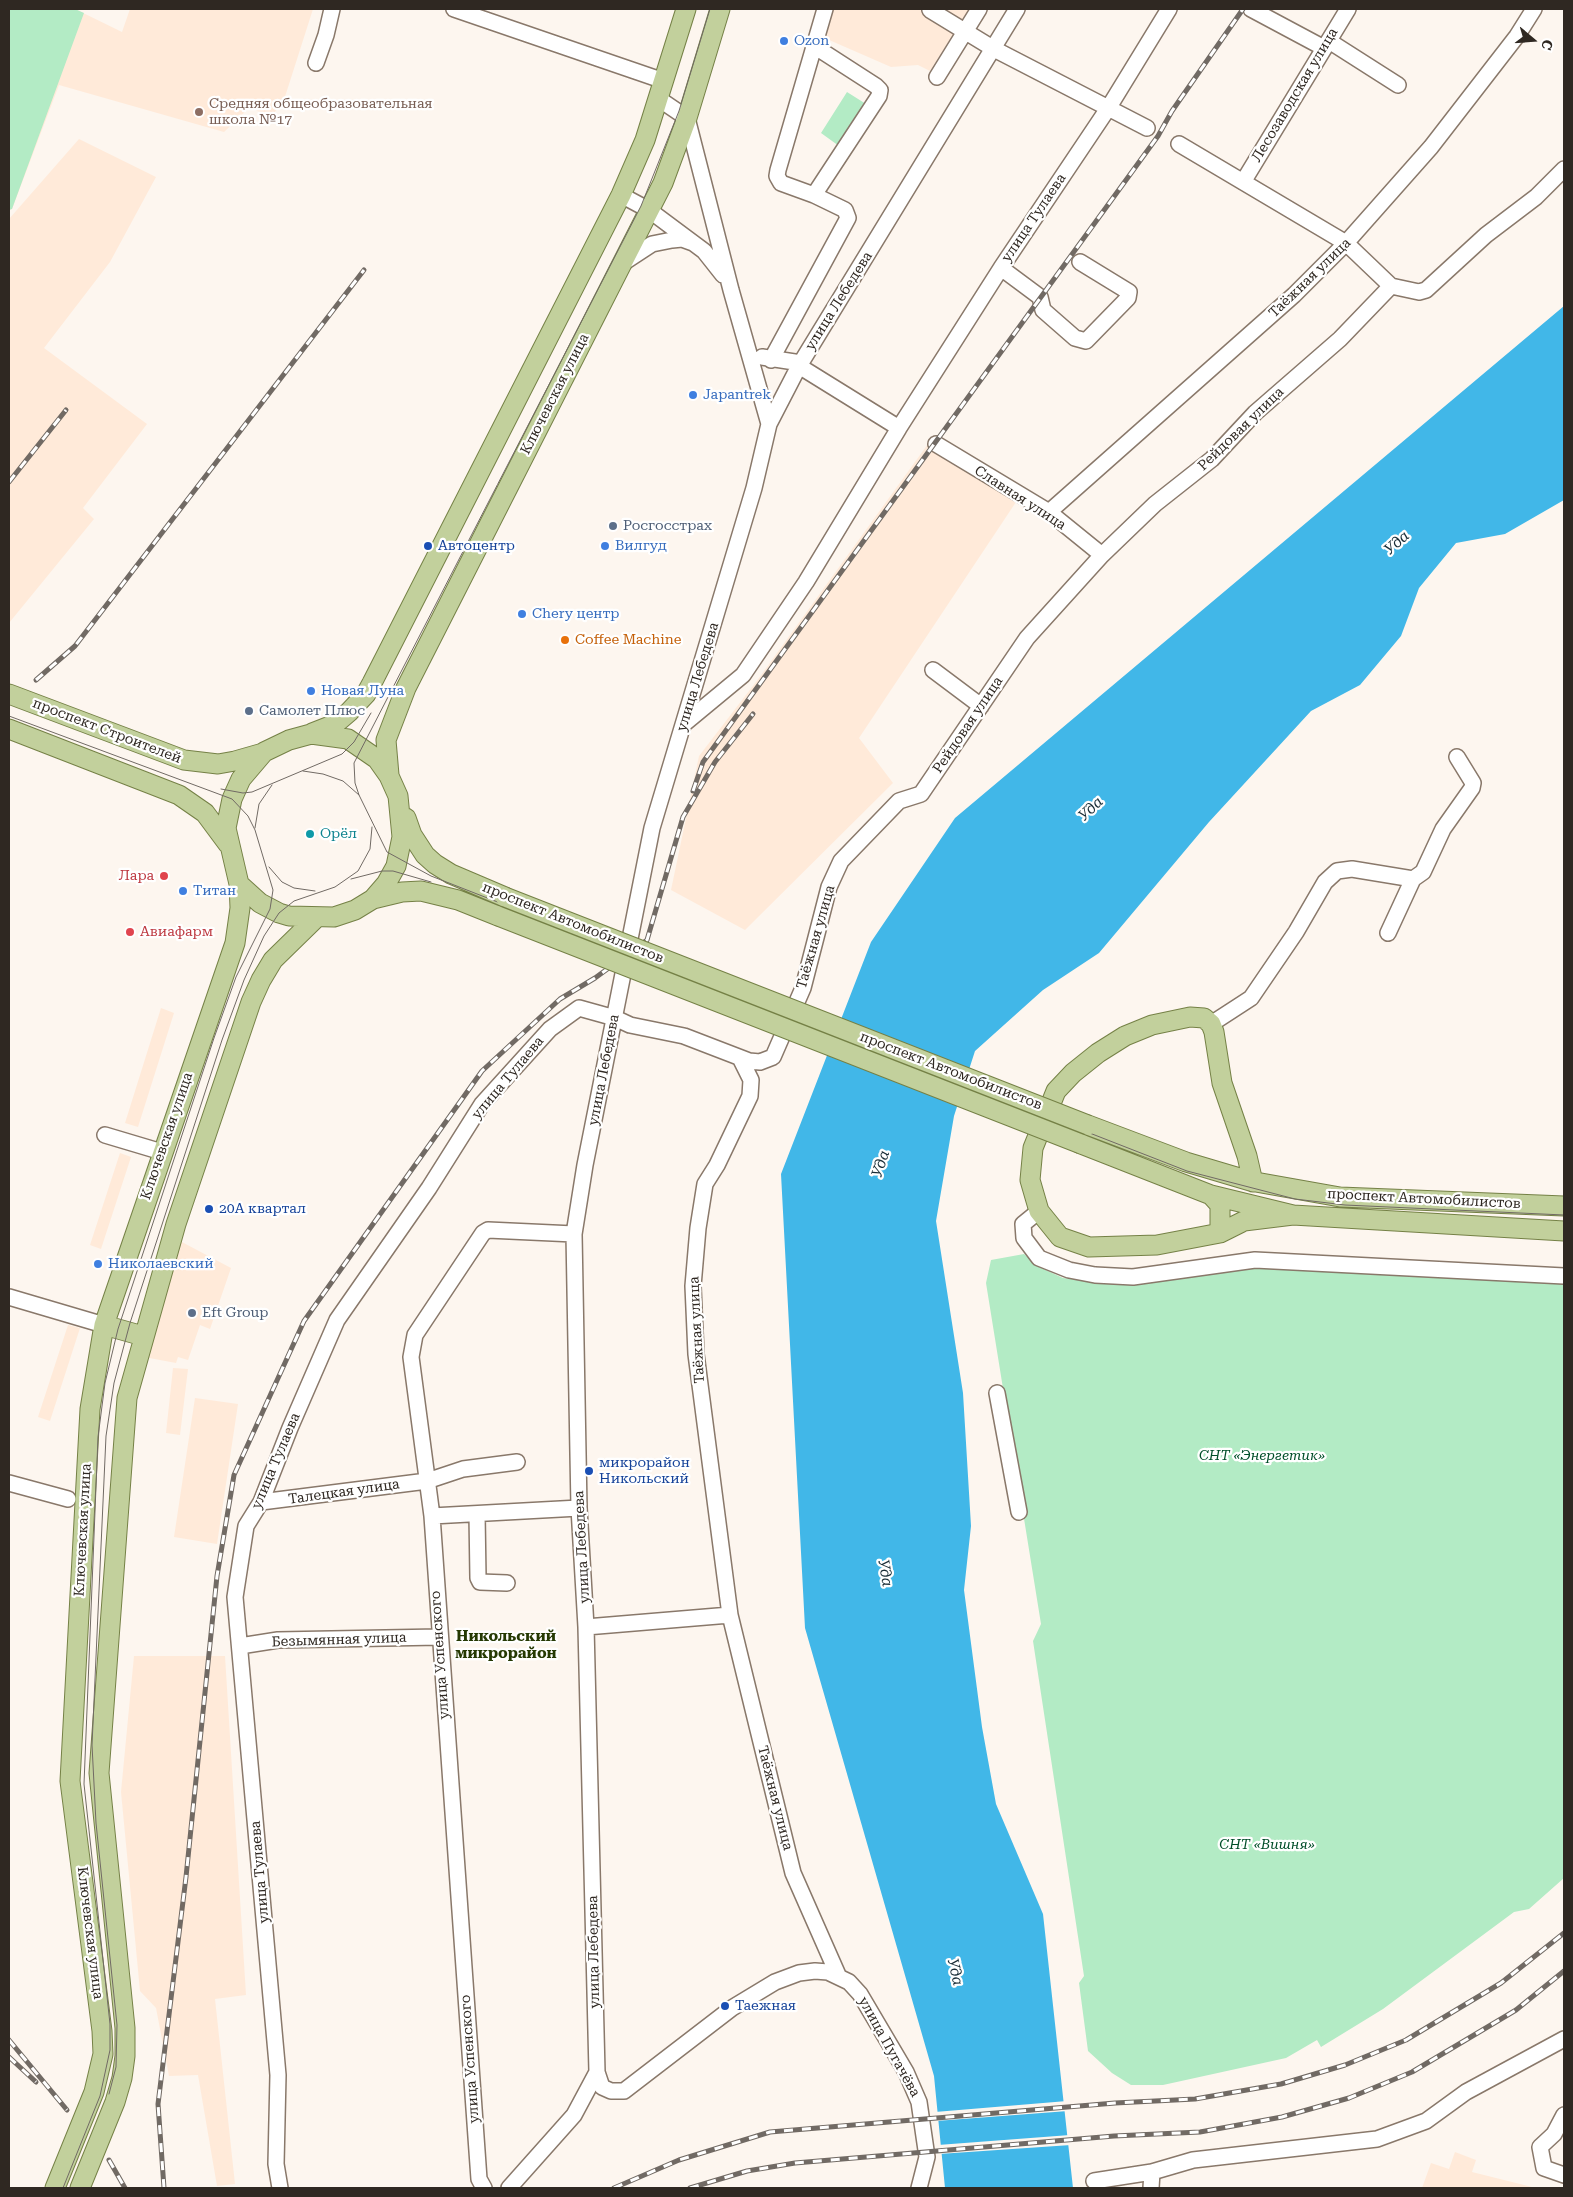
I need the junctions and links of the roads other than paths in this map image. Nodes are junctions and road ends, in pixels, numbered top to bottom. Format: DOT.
graph roads {
  1 [pos="332,9"];
  2 [pos="454,9"];
  3 [pos="686,9"];
  4 [pos="720,9"];
  5 [pos="825,9"];
  6 [pos="979,9"];
  7 [pos="1017,9"];
  8 [pos="1169,9"];
  9 [pos="1251,9"];
  10 [pos="1348,9"];
  11 [pos="1534,9"];
  12 [pos="930,10"];
  13 [pos="965,32"];
  14 [pos="1327,44"];
  15 [pos="814,46"];
  16 [pos="994,49"];
  17 [pos="316,63"];
  18 [pos="937,77"];
  19 [pos="1398,84"];
  20 [pos="662,90"];
  21 [pos="1109,108"];
  22 [pos="687,118"];
  23 [pos="1147,128"];
  24 [pos="1179,144"];
  25 [pos="1564,169"];
  26 [pos="1243,182"];
  27 [pos="814,195"];
  28 [pos="621,196"];
  29 [pos="649,210"];
  30 [pos="693,243"];
  31 [pos="1346,243"];
  32 [pos="1080,262"];
  33 [pos="620,266"];
  34 [pos="1000,268"];
  35 [pos="1391,286"];
  36 [pos="731,290"];
  37 [pos="747,349"];
  38 [pos="771,360"];
  39 [pos="800,365"];
  40 [pos="769,424"];
  41 [pos="899,428"];
  42 [pos="936,444"];
  43 [pos="1049,512"];
  44 [pos="1102,556"];
  45 [pos="933,670"];
  46 [pos="9,694"];
  47 [pos="981,706"];
  48 [pos="685,723"];
  49 [pos="9,729"];
  50 [pos="311,734"];
  51 [pos="264,752"];
  52 [pos="1456,757"];
  53 [pos="389,776"];
  54 [pos="921,794"];
  55 [pos="398,796"];
  56 [pos="229,845"];
  57 [pos="1413,879"];
  58 [pos="239,884"];
  59 [pos="373,899"];
  60 [pos="316,918"];
  61 [pos="1388,933"];
  62 [pos="614,1018"];
  63 [pos="1211,1024"];
  64 [pos="740,1058"];
  65 [pos="105,1134"];
  66 [pos="162,1152"];
  67 [pos="1253,1182"];
  68 [pos="1211,1195"];
  69 [pos="1564,1206"];
  70 [pos="1039,1210"];
  71 [pos="1293,1215"];
  72 [pos="1564,1231"];
  73 [pos="1220,1233"];
  74 [pos="574,1234"];
  75 [pos="1564,1276"];
  76 [pos="9,1297"];
  77 [pos="104,1325"];
  78 [pos="143,1336"];
  79 [pos="997,1393"];
  80 [pos="517,1462"];
  81 [pos="427,1481"];
  82 [pos="9,1483"];
  83 [pos="68,1499"];
  84 [pos="261,1502"];
  85 [pos="579,1508"];
  86 [pos="1020,1512"];
  87 [pos="477,1514"];
  88 [pos="432,1516"];
  89 [pos="507,1583"];
  90 [pos="730,1615"];
  91 [pos="586,1626"];
  92 [pos="439,1637"];
  93 [pos="240,1646"];
  94 [pos="838,1975"];
  95 [pos="1564,2039"];
  96 [pos="597,2072"];
  97 [pos="1564,2115"];
  98 [pos="1152,2172"];
  99 [pos="1564,2175"];
  100 [pos="1094,2181"];
  101 [pos="56,2188"];
  102 [pos="80,2188"];
  103 [pos="280,2188"];
  104 [pos="483,2188"];
  105 [pos="507,2188"];
  106 [pos="919,2188"];
  107 [pos="1151,2188"];
  1 -- 17 [label="street"];
  2 -- 20 [label="street"];
  3 -- 20 [label="main road"];
  4 -- 22 [label="main road, Ключевская улица"];
  5 -- 15 [label="street"];
  6 -- 13 [label="street"];
  7 -- 16 [label="street, улица Лебедева"];
  8 -- 21 [label="street, улица Тулаева"];
  9 -- 14 [label="street"];
  10 -- 14 [label="street, Лесозаводская улица"];
  11 -- 31 [label="street, Таёжная улица"];
  12 -- 13 [label="street"];
  13 -- 16 [label="street"];
  13 -- 18 [label="street"];
  14 -- 19 [label="street"];
  14 -- 26 [label="street, Лесозаводская улица"];
  15 -- 27 [label="street"];
  15 -- 27 [label="street"];
  16 -- 21 [label="street"];
  16 -- 39 [label="street, улица Лебедева"];
  20 -- 22 [label="street"];
  20 -- 28 [label="main road"];
  21 -- 23 [label="street"];
  21 -- 34 [label="street, улица Тулаева"];
  22 -- 29 [label="main road, Ключевская улица"];
  22 -- 36 [label="street"];
  24 -- 26 [label="street"];
  25 -- 35 [label="street"];
  26 -- 31 [label="street"];
  27 -- 38 [label="street"];
  28 -- 29 [label="street"];
  28 -- 50 [label="main road"];
  29 -- 30 [label="street"];
  29 -- 33 [label="main road, Ключевская улица"];
  30 -- 33 [label="street"];
  30 -- 36 [label="street"];
  31 -- 35 [label="street"];
  31 -- 43 [label="street, Таёжная улица"];
  32 -- 34 [label="street"];
  33 -- 53 [label="main road, Ключевская улица"];
  34 -- 41 [label="street, улица Тулаева"];
  35 -- 44 [label="street, Рейдовая улица"];
  36 -- 37 [label="street"];
  37 -- 38 [label="street"];
  37 -- 40 [label="street"];
  38 -- 39 [label="street"];
  39 -- 40 [label="street, улица Лебедева"];
  39 -- 41 [label="street"];
  40 -- 48 [label="street, улица Лебедева"];
  41 -- 48 [label="street, улица Тулаева"];
  42 -- 43 [label="street, Славная улица"];
  43 -- 44 [label="street, Славная улица"];
  44 -- 47 [label="street, Рейдовая улица"];
  45 -- 47 [label="street"];
  46 -- 51 [label="main road, проспект Строителей"];
  47 -- 54 [label="street, Рейдовая улица"];
  48 -- 62 [label="street, улица Лебедева"];
  49 -- 56 [label="main road"];
  50 -- 51 [label="main road, проспект Строителей"];
  50 -- 53 [label="main road"];
  51 -- 56 [label="main road"];
  52 -- 57 [label="street"];
  53 -- 55 [label="main road"];
  54 -- 64 [label="street, Таёжная улица"];
  55 -- 59 [label="main road"];
  55 -- 67 [label="main road, проспект Автомобилистов, bridge"];
  56 -- 58 [label="main road, Ключевская улица"];
  57 -- 61 [label="street"];
  57 -- 63 [label="street"];
  58 -- 60 [label="main road"];
  58 -- 66 [label="main road, Ключевская улица"];
  59 -- 60 [label="main road"];
  59 -- 68 [label="main road, проспект Автомобилистов, bridge"];
  60 -- 78 [label="main road, Ключевская улица"];
  62 -- 64 [label="street"];
  62 -- 74 [label="street, улица Лебедева"];
  62 -- 84 [label="street, улица Тулаева"];
  63 -- 67 [label="main road"];
  63 -- 70 [label="main road"];
  64 -- 90 [label="street, Таёжная улица"];
  65 -- 66 [label="street"];
  66 -- 77 [label="main road, Ключевская улица"];
  67 -- 69 [label="main road, проспект Автомобилистов"];
  68 -- 71 [label="main road, проспект Автомобилистов"];
  68 -- 73 [label="main road"];
  70 -- 73 [label="main road"];
  70 -- 75 [label="street"];
  71 -- 72 [label="main road, проспект Автомобилистов"];
  71 -- 73 [label="main road"];
  74 -- 81 [label="street, улица Успенского"];
  74 -- 85 [label="street, улица Лебедева"];
  76 -- 77 [label="street"];
  77 -- 78 [label="main road"];
  77 -- 101 [label="main road, Ключевская улица"];
  78 -- 102 [label="main road, Ключевская улица"];
  79 -- 86 [label="street"];
  80 -- 81 [label="street, Талецкая улица"];
  81 -- 84 [label="street, Талецкая улица"];
  81 -- 88 [label="street, улица Успенского"];
  82 -- 83 [label="street"];
  84 -- 93 [label="street, улица Тулаева"];
  85 -- 87 [label="street"];
  85 -- 91 [label="street, улица Лебедева"];
  87 -- 88 [label="street"];
  87 -- 89 [label="street"];
  88 -- 92 [label="street, улица Успенского"];
  90 -- 91 [label="street"];
  90 -- 94 [label="street, Таёжная улица"];
  91 -- 96 [label="street, улица Лебедева"];
  92 -- 93 [label="street, Безымянная улица"];
  92 -- 104 [label="street, улица Успенского"];
  93 -- 103 [label="street, улица Тулаева"];
  94 -- 96 [label="street"];
  94 -- 106 [label="street, улица Пугачёва"];
  95 -- 98 [label="street"];
  96 -- 105 [label="street, улица Лебедева"];
  97 -- 99 [label="street"];
  98 -- 100 [label="street"];
  98 -- 107 [label="street"];
}
